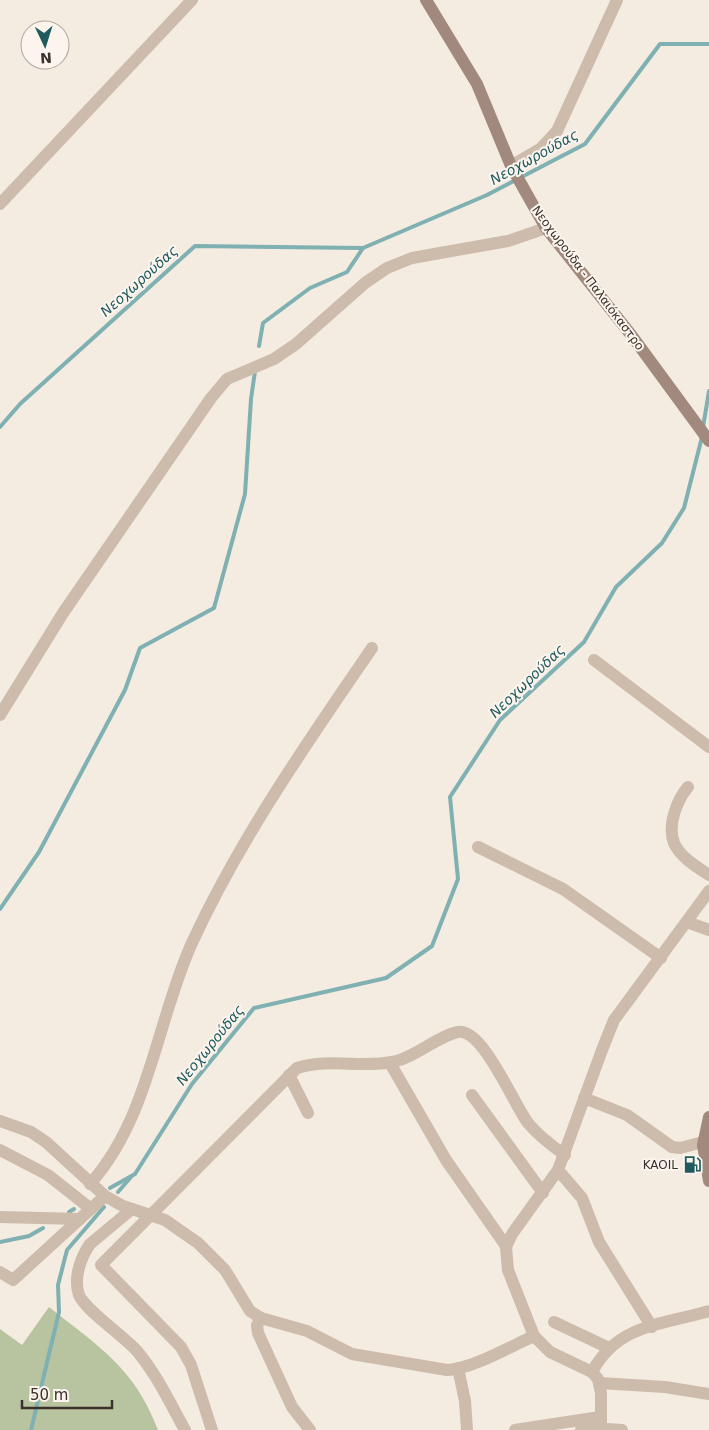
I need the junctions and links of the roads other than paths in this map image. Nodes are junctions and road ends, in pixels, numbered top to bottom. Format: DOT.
graph roads {
  1 [pos="192,0"];
  2 [pos="426,0"];
  3 [pos="617,0"];
  4 [pos="511,166"];
  5 [pos="0,204"];
  6 [pos="546,228"];
  7 [pos="709,441"];
  8 [pos="372,648"];
  9 [pos="594,660"];
  10 [pos="0,715"];
  11 [pos="709,747"];
  12 [pos="688,787"];
  13 [pos="478,847"];
  14 [pos="709,875"];
  15 [pos="709,891"];
  16 [pos="687,922"];
  17 [pos="709,930"];
  18 [pos="661,958"];
  19 [pos="390,1063"];
  20 [pos="289,1075"];
  21 [pos="472,1094"];
  22 [pos="584,1098"];
  23 [pos="308,1113"];
  24 [pos="709,1116"];
  25 [pos="0,1120"];
  26 [pos="703,1142"];
  27 [pos="0,1150"];
  28 [pos="565,1155"];
  29 [pos="558,1170"];
  30 [pos="709,1181"];
  31 [pos="90,1184"];
  32 [pos="543,1193"];
  33 [pos="105,1196"];
  34 [pos="91,1209"];
  35 [pos="132,1209"];
  36 [pos="151,1214"];
  37 [pos="0,1218"];
  38 [pos="80,1219"];
  39 [pos="506,1246"];
  40 [pos="0,1272"];
  41 [pos="709,1311"];
  42 [pos="260,1318"];
  43 [pos="554,1322"];
  44 [pos="652,1326"];
  45 [pos="534,1336"];
  46 [pos="609,1348"];
  47 [pos="458,1368"];
  48 [pos="592,1372"];
  49 [pos="599,1383"];
  50 [pos="709,1394"];
  51 [pos="601,1425"];
  52 [pos="185,1430"];
  53 [pos="212,1430"];
  54 [pos="310,1430"];
  55 [pos="467,1430"];
  56 [pos="515,1430"];
  57 [pos="581,1430"];
  58 [pos="622,1430"];
  1 -- 5 [label="street"];
  2 -- 4 [label="street, Νεοχωρούδα - Παλαιόκαστρο"];
  3 -- 4 [label="street"];
  4 -- 6 [label="street, Νεοχωρούδα - Παλαιόκαστρο"];
  6 -- 7 [label="street, Νεοχωρούδα - Παλαιόκαστρο"];
  6 -- 10 [label="street"];
  8 -- 31 [label="street"];
  9 -- 11 [label="street"];
  12 -- 14 [label="street"];
  13 -- 18 [label="street"];
  15 -- 16 [label="street"];
  16 -- 17 [label="street"];
  16 -- 18 [label="street"];
  18 -- 22 [label="street"];
  19 -- 20 [label="street"];
  19 -- 28 [label="street"];
  19 -- 39 [label="street"];
  20 -- 23 [label="street"];
  20 -- 36 [label="street"];
  21 -- 32 [label="street"];
  22 -- 26 [label="street"];
  22 -- 28 [label="street"];
  24 -- 26 [label="street"];
  25 -- 31 [label="street"];
  26 -- 30 [label="street"];
  27 -- 34 [label="street"];
  28 -- 29 [label="street"];
  29 -- 32 [label="street"];
  29 -- 44 [label="street"];
  31 -- 33 [label="street"];
  32 -- 39 [label="street"];
  33 -- 34 [label="street"];
  33 -- 35 [label="street"];
  34 -- 38 [label="street"];
  35 -- 36 [label="street"];
  35 -- 52 [label="street"];
  36 -- 42 [label="street"];
  36 -- 53 [label="street"];
  37 -- 38 [label="street"];
  38 -- 40 [label="street"];
  39 -- 45 [label="street"];
  41 -- 44 [label="street"];
  42 -- 47 [label="street"];
  42 -- 54 [label="street"];
  43 -- 46 [label="street"];
  44 -- 46 [label="street"];
  45 -- 47 [label="street"];
  45 -- 48 [label="street"];
  46 -- 48 [label="street"];
  47 -- 55 [label="street"];
  48 -- 49 [label="street"];
  49 -- 50 [label="street"];
  49 -- 51 [label="street"];
  51 -- 56 [label="street"];
  51 -- 57 [label="street"];
  51 -- 58 [label="street"];
}
